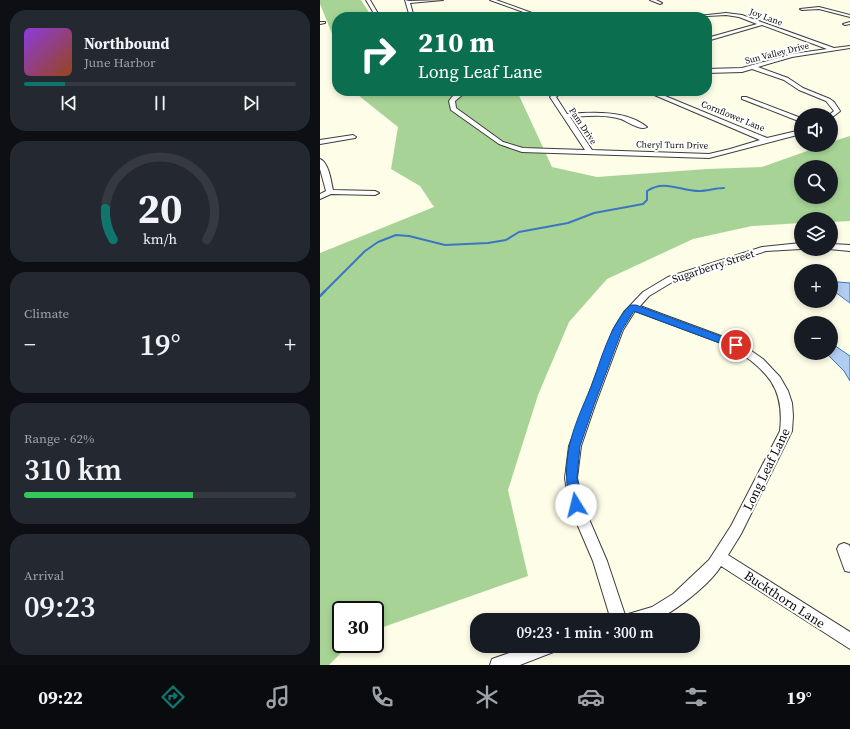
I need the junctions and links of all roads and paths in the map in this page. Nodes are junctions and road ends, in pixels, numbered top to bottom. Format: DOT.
graph roads {
  1 [pos="368,0"];
  2 [pos="441,0"];
  3 [pos="492,0"];
  4 [pos="652,0"];
  5 [pos="408,1"];
  6 [pos="660,3"];
  7 [pos="802,9"];
  8 [pos="375,12"];
  9 [pos="411,12"];
  10 [pos="527,12"];
  11 [pos="712,14"];
  12 [pos="850,16"];
  13 [pos="761,24"];
  14 [pos="712,39"];
  15 [pos="850,47"];
  16 [pos="832,49"];
  17 [pos="752,67"];
  18 [pos="712,71"];
  19 [pos="457,96"];
  20 [pos="554,96"];
  21 [pos="660,96"];
  22 [pos="744,98"];
  23 [pos="835,108"];
  24 [pos="565,116"];
  25 [pos="794,117"];
  26 [pos="644,127"];
  27 [pos="794,134"];
  28 [pos="353,137"];
  29 [pos="766,140"];
  30 [pos="320,142"];
  31 [pos="590,152"];
  32 [pos="320,161"];
  33 [pos="330,192"];
  34 [pos="375,193"];
  35 [pos="320,196"];
  36 [pos="794,247"];
  37 [pos="838,247"];
  38 [pos="850,248"];
  39 [pos="633,307"];
  40 [pos="844,549"];
  41 [pos="720,557"];
  42 [pos="850,566"];
  43 [pos="618,613"];
  44 [pos="654,613"];
  45 [pos="850,642"];
  46 [pos="531,653"];
  47 [pos="498,665"];
  1 -- 8 [label="street"];
  2 -- 5 [label="street"];
  3 -- 10 [label="street"];
  4 -- 6 [label="street"];
  5 -- 9 [label="street"];
  7 -- 12 [label="street"];
  11 -- 13 [label="street, Joy Lane"];
  13 -- 14 [label="street"];
  13 -- 16 [label="street, Joy Lane"];
  15 -- 16 [label="street, Sun Valley Drive"];
  16 -- 17 [label="street, Sun Valley Drive"];
  17 -- 18 [label="street, Sun Valley Drive"];
  17 -- 23 [label="street"];
  19 -- 31 [label="street, Cheryl Turn Drive"];
  20 -- 24 [label="street, Pam Drive"];
  21 -- 29 [label="street, Cornflower Lane"];
  22 -- 25 [label="street"];
  24 -- 26 [label="street"];
  24 -- 31 [label="street, Pam Drive"];
  27 -- 29 [label="street, Cheryl Turn Drive"];
  28 -- 30 [label="street"];
  29 -- 31 [label="street, Cheryl Turn Drive"];
  32 -- 33 [label="street"];
  33 -- 34 [label="street"];
  33 -- 35 [label="street"];
  36 -- 39 [label="street, Sugarberry Street"];
  37 -- 38 [label="street"];
  39 -- 41 [label="street, Long Leaf Lane"];
  39 -- 43 [label="street, Sugarberry Street"];
  40 -- 42 [label="street"];
  41 -- 44 [label="street, Long Leaf Lane"];
  41 -- 45 [label="street, Buckthorn Lane"];
  46 -- 47 [label="street"];
}
